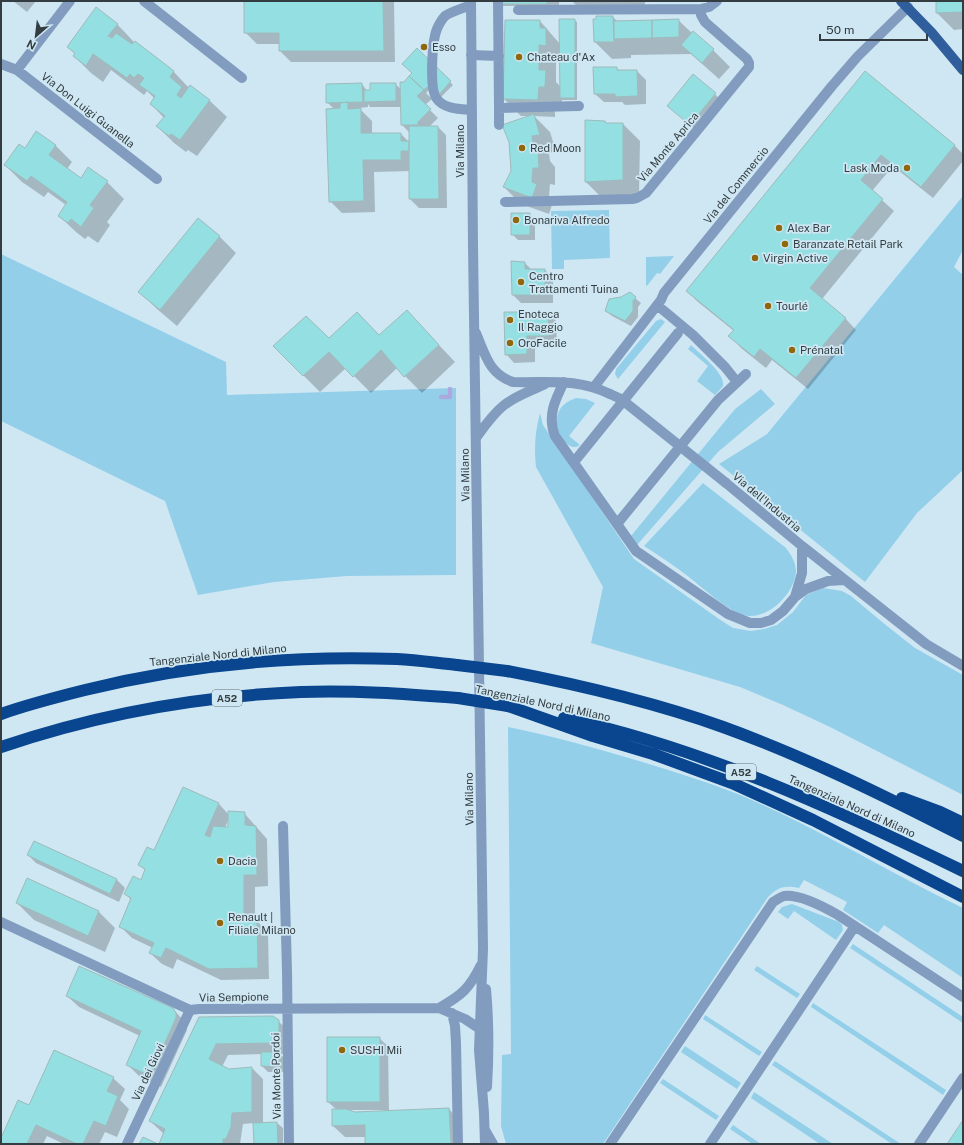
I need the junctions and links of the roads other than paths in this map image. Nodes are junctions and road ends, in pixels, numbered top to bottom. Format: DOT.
graph roads {
  1 [pos="70,1"];
  2 [pos="144,1"];
  3 [pos="498,1"];
  4 [pos="717,1"];
  5 [pos="471,3"];
  6 [pos="905,4"];
  7 [pos="640,5"];
  8 [pos="701,9"];
  9 [pos="518,10"];
  10 [pos="471,55"];
  11 [pos="499,56"];
  12 [pos="1,64"];
  13 [pos="17,70"];
  14 [pos="963,70"];
  15 [pos="242,78"];
  16 [pos="579,106"];
  17 [pos="499,108"];
  18 [pos="472,110"];
  19 [pos="499,125"];
  20 [pos="157,178"];
  21 [pos="505,202"];
  22 [pos="657,305"];
  23 [pos="474,329"];
  24 [pos="678,333"];
  25 [pos="746,374"];
  26 [pos="564,382"];
  27 [pos="737,382"];
  28 [pos="547,383"];
  29 [pos="594,387"];
  30 [pos="476,438"];
  31 [pos="574,462"];
  32 [pos="617,524"];
  33 [pos="802,546"];
  34 [pos="844,580"];
  35 [pos="795,597"];
  36 [pos="963,666"];
  37 [pos="508,706"];
  38 [pos="1,714"];
  39 [pos="1,747"];
  40 [pos="821,767"];
  41 [pos="963,824"];
  42 [pos="283,826"];
  43 [pos="963,836"];
  44 [pos="963,871"];
  45 [pos="963,897"];
  46 [pos="1,922"];
  47 [pos="855,926"];
  48 [pos="483,949"];
  49 [pos="482,962"];
  50 [pos="963,997"];
  51 [pos="287,1008"];
  52 [pos="439,1008"];
  53 [pos="190,1010"];
  54 [pos="452,1013"];
  55 [pos="480,1030"];
  56 [pos="963,1078"];
  57 [pos="484,1113"];
  58 [pos="485,1130"];
  59 [pos="127,1144"];
  60 [pos="289,1144"];
  61 [pos="458,1144"];
  62 [pos="485,1144"];
  63 [pos="493,1144"];
  64 [pos="610,1144"];
  65 [pos="710,1144"];
  66 [pos="919,1144"];
  1 -- 13 [label="street"];
  2 -- 15 [label="street"];
  3 -- 11 [label="street"];
  4 -- 8 [label="street"];
  5 -- 10 [label="street, Via Milano"];
  5 -- 18 [label="street"];
  6 -- 14 [label="main road"];
  6 -- 22 [label="street, Via del Commercio"];
  7 -- 8 [label="street"];
  7 -- 9 [label="street"];
  8 -- 21 [label="street, Via Monte Aprica"];
  10 -- 11 [label="street"];
  10 -- 18 [label="street, Via Milano"];
  11 -- 17 [label="street"];
  12 -- 13 [label="street, Via Don Luigi Guanella"];
  13 -- 20 [label="street, Via Don Luigi Guanella"];
  16 -- 17 [label="street"];
  17 -- 19 [label="street"];
  18 -- 23 [label="street, Via Milano"];
  22 -- 27 [label="street"];
  22 -- 29 [label="street, Via del Commercio"];
  23 -- 28 [label="street, Via dell'Industria"];
  23 -- 30 [label="street, Via Milano"];
  24 -- 31 [label="street"];
  25 -- 27 [label="street"];
  26 -- 28 [label="street, Via dell'Industria"];
  26 -- 29 [label="street, Via dell'Industria"];
  26 -- 31 [label="street"];
  27 -- 32 [label="street"];
  28 -- 30 [label="street, Via dell'Industria"];
  29 -- 33 [label="street, Via dell'Industria, bridge"];
  30 -- 48 [label="street, Via Milano"];
  31 -- 32 [label="street"];
  32 -- 35 [label="street"];
  33 -- 34 [label="street, Via dell'Industria"];
  33 -- 35 [label="street"];
  34 -- 35 [label="street"];
  34 -- 36 [label="street, Via dell'Industria"];
  37 -- 39 [label="highway, Tangenziale Nord di Milano / A52, bridge"];
  37 -- 44 [label="highway, Tangenziale Nord di Milano / A52"];
  37 -- 45 [label="highway"];
  38 -- 40 [label="highway, Tangenziale Nord di Milano, bridge"];
  40 -- 41 [label="highway"];
  40 -- 43 [label="highway, Tangenziale Nord di Milano"];
  42 -- 51 [label="street, Via Monte Pordoi"];
  46 -- 53 [label="street, Via Sempione"];
  47 -- 50 [label="street"];
  47 -- 64 [label="street"];
  47 -- 65 [label="street"];
  48 -- 49 [label="street, Via Milano"];
  48 -- 57 [label="street, Via Milano"];
  49 -- 52 [label="street"];
  49 -- 55 [label="street, Via Milano"];
  51 -- 52 [label="street, Via Sempione"];
  51 -- 53 [label="street, Via Sempione"];
  51 -- 60 [label="street, Via Monte Pordoi"];
  52 -- 54 [label="street, Via Sempione"];
  53 -- 59 [label="street, Via dei Giovi"];
  54 -- 55 [label="street, Via Sempione"];
  54 -- 61 [label="street"];
  55 -- 57 [label="street, Via Milano"];
  56 -- 66 [label="street"];
  57 -- 58 [label="street, Via Milano"];
  58 -- 62 [label="street, Via Milano"];
  58 -- 63 [label="street"];
}
